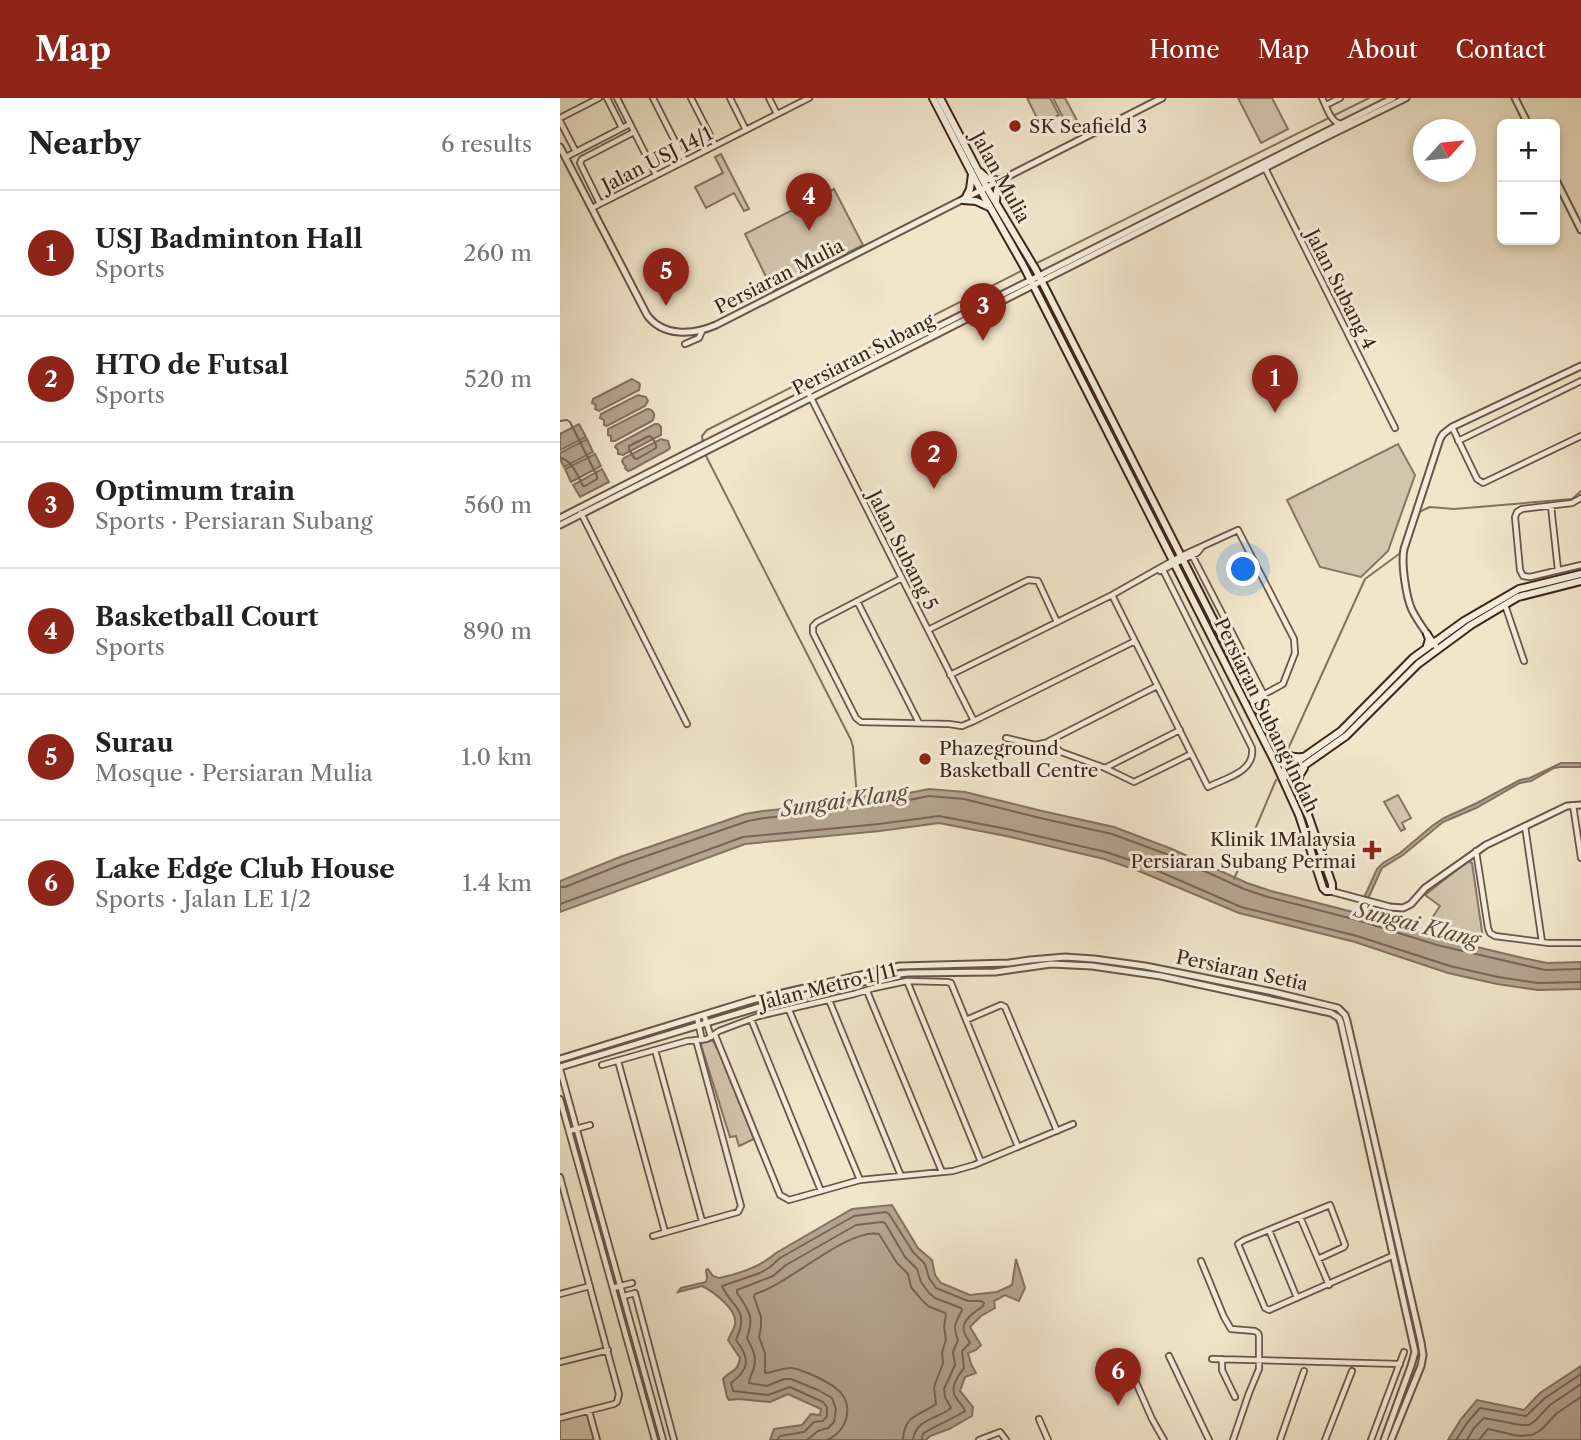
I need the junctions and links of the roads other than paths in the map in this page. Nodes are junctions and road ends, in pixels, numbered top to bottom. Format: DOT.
graph roads {
  1 [pos="599,98"];
  2 [pos="607,98"];
  3 [pos="617,98"];
  4 [pos="653,98"];
  5 [pos="691,98"];
  6 [pos="730,98"];
  7 [pos="769,98"];
  8 [pos="808,98"];
  9 [pos="933,98"];
  10 [pos="940,98"];
  11 [pos="1162,98"];
  12 [pos="1322,98"];
  13 [pos="1340,98"];
  14 [pos="1392,98"];
  15 [pos="1406,98"];
  16 [pos="1515,98"];
  17 [pos="1327,108"];
  18 [pos="777,114"];
  19 [pos="560,119"];
  20 [pos="1526,119"];
  21 [pos="1332,120"];
  22 [pos="630,124"];
  23 [pos="1342,124"];
  24 [pos="622,128"];
  25 [pos="746,130"];
  26 [pos="1326,131"];
  27 [pos="634,132"];
  28 [pos="715,145"];
  29 [pos="560,147"];
  30 [pos="576,152"];
  31 [pos="565,157"];
  32 [pos="684,161"];
  33 [pos="1264,165"];
  34 [pos="974,171"];
  35 [pos="656,176"];
  36 [pos="1001,181"];
  37 [pos="1557,182"];
  38 [pos="984,190"];
  39 [pos="964,200"];
  40 [pos="600,204"];
  41 [pos="993,206"];
  42 [pos="592,208"];
  43 [pos="1581,230"];
  44 [pos="1027,263"];
  45 [pos="1038,276"];
  46 [pos="1031,280"];
  47 [pos="702,331"];
  48 [pos="685,344"];
  49 [pos="1581,366"];
  50 [pos="1581,381"];
  51 [pos="810,395"];
  52 [pos="1452,427"];
  53 [pos="1395,428"];
  54 [pos="1581,436"];
  55 [pos="1458,441"];
  56 [pos="1581,498"];
  57 [pos="1550,506"];
  58 [pos="581,511"];
  59 [pos="560,518"];
  60 [pos="560,525"];
  61 [pos="1201,548"];
  62 [pos="1192,555"];
  63 [pos="1182,558"];
  64 [pos="1174,562"];
  65 [pos="1581,565"];
  66 [pos="1163,570"];
  67 [pos="1558,570"];
  68 [pos="1155,572"];
  69 [pos="1581,574"];
  70 [pos="902,578"];
  71 [pos="1581,581"];
  72 [pos="1112,594"];
  73 [pos="857,601"];
  74 [pos="1502,601"];
  75 [pos="1058,622"];
  76 [pos="928,631"];
  77 [pos="1428,634"];
  78 [pos="1443,636"];
  79 [pos="1135,641"];
  80 [pos="1435,645"];
  81 [pos="1426,648"];
  82 [pos="1524,661"];
  83 [pos="950,675"];
  84 [pos="1157,686"];
  85 [pos="1264,695"];
  86 [pos="1255,700"];
  87 [pos="1245,704"];
  88 [pos="974,721"];
  89 [pos="919,723"];
  90 [pos="687,724"];
  91 [pos="1180,730"];
  92 [pos="1006,738"];
  93 [pos="1049,741"];
  94 [pos="1275,743"];
  95 [pos="1191,754"];
  96 [pos="1306,760"];
  97 [pos="1105,768"];
  98 [pos="1285,773"];
  99 [pos="1299,795"];
  100 [pos="1573,805"];
  101 [pos="1581,805"];
  102 [pos="1525,826"];
  103 [pos="1476,851"];
  104 [pos="1581,858"];
  105 [pos="1330,891"];
  106 [pos="1542,942"];
  107 [pos="1581,943"];
  108 [pos="907,981"];
  109 [pos="867,990"];
  110 [pos="829,1000"];
  111 [pos="789,1009"];
  112 [pos="704,1015"];
  113 [pos="1340,1015"];
  114 [pos="697,1017"];
  115 [pos="751,1019"];
  116 [pos="966,1020"];
  117 [pos="708,1026"];
  118 [pos="700,1028"];
  119 [pos="706,1038"];
  120 [pos="655,1050"];
  121 [pos="560,1059"];
  122 [pos="618,1061"];
  123 [pos="602,1065"];
  124 [pos="560,1068"];
  125 [pos="560,1100"];
  126 [pos="1073,1124"];
  127 [pos="590,1125"];
  128 [pos="576,1129"];
  129 [pos="569,1131"];
  130 [pos="1057,1131"];
  131 [pos="1018,1147"];
  132 [pos="981,1162"];
  133 [pos="942,1172"];
  134 [pos="901,1176"];
  135 [pos="560,1177"];
  136 [pos="860,1181"];
  137 [pos="821,1191"];
  138 [pos="567,1200"];
  139 [pos="560,1203"];
  140 [pos="1300,1217"];
  141 [pos="702,1221"];
  142 [pos="1269,1230"];
  143 [pos="665,1232"];
  144 [pos="653,1236"];
  145 [pos="1402,1254"];
  146 [pos="1392,1256"];
  147 [pos="1318,1259"];
  148 [pos="1201,1261"];
  149 [pos="632,1283"];
  150 [pos="1329,1285"];
  151 [pos="590,1286"];
  152 [pos="621,1286"];
  153 [pos="613,1288"];
  154 [pos="560,1294"];
  155 [pos="624,1296"];
  156 [pos="1297,1298"];
  157 [pos="608,1350"];
  158 [pos="1404,1352"];
  159 [pos="1169,1356"];
  160 [pos="1212,1359"];
  161 [pos="1222,1359"];
  162 [pos="1259,1360"];
  163 [pos="560,1362"];
  164 [pos="1400,1364"];
  165 [pos="1131,1371"];
  166 [pos="1304,1371"];
  167 [pos="1352,1371"];
  168 [pos="1235,1397"];
  169 [pos="589,1411"];
  170 [pos="560,1418"];
  171 [pos="1039,1419"];
  172 [pos="597,1440"];
  173 [pos="655,1440"];
  174 [pos="663,1440"];
  175 [pos="674,1440"];
  176 [pos="979,1440"];
  177 [pos="1006,1440"];
  178 [pos="1048,1440"];
  179 [pos="1164,1440"];
  180 [pos="1209,1440"];
  181 [pos="1233,1440"];
  182 [pos="1280,1440"];
  183 [pos="1325,1440"];
  184 [pos="1371,1440"];
  185 [pos="1384,1440"];
  186 [pos="1391,1440"];
  1 -- 19 [label="street"];
  2 -- 24 [label="street"];
  3 -- 22 [label="street"];
  4 -- 32 [label="street"];
  5 -- 28 [label="street"];
  6 -- 25 [label="street"];
  7 -- 18 [label="street"];
  8 -- 18 [label="street, Jalan USJ 14/1"];
  9 -- 34 [label="main road"];
  10 -- 34 [label="main road, Jalan Mulia"];
  11 -- 36 [label="street, Persiaran Mulia"];
  12 -- 17 [label="street"];
  13 -- 17 [label="street"];
  14 -- 23 [label="street, Persiaran Subang"];
  15 -- 33 [label="street, Persiaran Subang"];
  16 -- 20 [label="street"];
  17 -- 21 [label="street"];
  18 -- 25 [label="street, Jalan USJ 14/1"];
  19 -- 30 [label="street"];
  21 -- 23 [label="street"];
  21 -- 26 [label="street"];
  22 -- 24 [label="street"];
  22 -- 27 [label="street"];
  23 -- 26 [label="street, Persiaran Subang"];
  24 -- 30 [label="street"];
  25 -- 28 [label="street, Jalan USJ 14/1"];
  26 -- 33 [label="street, Persiaran Subang"];
  27 -- 35 [label="street"];
  27 -- 40 [label="street"];
  28 -- 32 [label="street, Jalan USJ 14/1"];
  29 -- 31 [label="street, Persiaran Mulia"];
  30 -- 31 [label="street"];
  31 -- 42 [label="street, Persiaran Mulia"];
  32 -- 35 [label="street, Jalan USJ 14/1"];
  33 -- 45 [label="street, Persiaran Subang"];
  33 -- 53 [label="street, Jalan Subang 4"];
  34 -- 36 [label="main road"];
  34 -- 38 [label="main road, Jalan Mulia"];
  34 -- 39 [label="main road"];
  35 -- 40 [label="street, Jalan USJ 14/1"];
  36 -- 38 [label="street, Persiaran Mulia"];
  36 -- 41 [label="main road"];
  37 -- 43 [label="street"];
  38 -- 39 [label="street, Persiaran Mulia"];
  38 -- 41 [label="main road, Jalan Mulia"];
  39 -- 41 [label="main road"];
  39 -- 47 [label="street, Persiaran Mulia"];
  40 -- 42 [label="street, Jalan USJ 14/1"];
  41 -- 44 [label="main road, Jalan Mulia"];
  42 -- 47 [label="street, Persiaran Mulia"];
  44 -- 45 [label="main road, Jalan Mulia"];
  44 -- 46 [label="main road, Jalan Mulia"];
  45 -- 46 [label="street, Persiaran Subang"];
  45 -- 63 [label="main road, Persiaran Subang Indah"];
  46 -- 51 [label="street, Persiaran Subang"];
  46 -- 64 [label="main road, Persiaran Subang Indah"];
  47 -- 48 [label="street"];
  49 -- 52 [label="street"];
  50 -- 55 [label="street"];
  51 -- 58 [label="street, Persiaran Subang"];
  51 -- 70 [label="street, Jalan Subang 5"];
  52 -- 55 [label="street"];
  52 -- 77 [label="street"];
  54 -- 55 [label="street"];
  56 -- 57 [label="street"];
  57 -- 67 [label="street"];
  57 -- 67 [label="street"];
  58 -- 59 [label="street, Persiaran Subang"];
  58 -- 60 [label="street, Persiaran Subang"];
  58 -- 90 [label="street"];
  61 -- 62 [label="street"];
  61 -- 63 [label="street"];
  61 -- 85 [label="street"];
  62 -- 63 [label="street"];
  62 -- 85 [label="street"];
  63 -- 64 [label="street"];
  63 -- 86 [label="main road, Persiaran Subang Indah"];
  64 -- 66 [label="street"];
  64 -- 68 [label="street"];
  64 -- 87 [label="main road, Persiaran Subang Indah"];
  65 -- 67 [label="street"];
  66 -- 68 [label="street"];
  66 -- 95 [label="street"];
  68 -- 72 [label="street"];
  69 -- 74 [label="main road"];
  70 -- 73 [label="street"];
  70 -- 76 [label="street, Jalan Subang 5"];
  71 -- 74 [label="main road"];
  72 -- 75 [label="street"];
  72 -- 79 [label="street"];
  73 -- 89 [label="street"];
  73 -- 89 [label="street"];
  74 -- 78 [label="main road"];
  74 -- 80 [label="main road"];
  74 -- 82 [label="street"];
  75 -- 76 [label="street"];
  75 -- 83 [label="street"];
  76 -- 83 [label="street, Jalan Subang 5"];
  77 -- 78 [label="main road"];
  77 -- 80 [label="street"];
  77 -- 81 [label="main road"];
  78 -- 80 [label="main road"];
  79 -- 84 [label="street"];
  79 -- 88 [label="street"];
  80 -- 81 [label="main road"];
  80 -- 96 [label="main road"];
  81 -- 96 [label="main road"];
  83 -- 88 [label="street, Jalan Subang 5"];
  84 -- 91 [label="street"];
  84 -- 93 [label="street"];
  85 -- 86 [label="street"];
  86 -- 87 [label="street"];
  86 -- 94 [label="main road, Persiaran Subang Indah"];
  87 -- 98 [label="main road, Persiaran Subang Indah"];
  88 -- 89 [label="street"];
  91 -- 95 [label="street"];
  91 -- 97 [label="street"];
  92 -- 93 [label="street"];
  93 -- 97 [label="street"];
  94 -- 96 [label="main road"];
  94 -- 98 [label="main road, Persiaran Subang Indah"];
  95 -- 97 [label="street"];
  96 -- 98 [label="main road"];
  96 -- 99 [label="main road"];
  98 -- 99 [label="main road, Persiaran Subang Indah"];
  98 -- 105 [label="main road, Persiaran Subang Indah"];
  99 -- 105 [label="main road, Persiaran Subang Indah"];
  100 -- 101 [label="street"];
  100 -- 102 [label="street"];
  100 -- 104 [label="street"];
  102 -- 103 [label="street"];
  102 -- 106 [label="street"];
  103 -- 105 [label="street"];
  103 -- 106 [label="street"];
  106 -- 107 [label="street"];
  108 -- 109 [label="street, Jalan Metro 1/11"];
  108 -- 116 [label="street, Jalan Metro 1/11"];
  108 -- 132 [label="street"];
  109 -- 110 [label="street, Jalan Metro 1/11"];
  109 -- 133 [label="street"];
  110 -- 111 [label="street, Jalan Metro 1/11"];
  110 -- 134 [label="street"];
  111 -- 115 [label="street, Jalan Metro 1/11"];
  111 -- 136 [label="street"];
  112 -- 113 [label="street, Persiaran Setia"];
  112 -- 114 [label="street, Persiaran Setia"];
  112 -- 117 [label="street"];
  113 -- 117 [label="street, Persiaran Setia"];
  113 -- 145 [label="street"];
  113 -- 146 [label="street"];
  114 -- 118 [label="street"];
  114 -- 121 [label="street, Persiaran Setia"];
  115 -- 119 [label="street, Jalan Metro 1/11"];
  115 -- 137 [label="street"];
  116 -- 130 [label="street"];
  116 -- 131 [label="street, Jalan Metro 1/11"];
  117 -- 118 [label="street, Persiaran Setia"];
  117 -- 119 [label="street"];
  118 -- 119 [label="street"];
  118 -- 124 [label="street, Persiaran Setia"];
  119 -- 120 [label="street, Jalan Metro 1/11"];
  119 -- 137 [label="street"];
  119 -- 141 [label="street"];
  120 -- 122 [label="street, Jalan Metro 1/11"];
  120 -- 141 [label="street"];
  122 -- 123 [label="street, Jalan Metro 1/11"];
  122 -- 143 [label="street"];
  124 -- 128 [label="street"];
  125 -- 129 [label="street"];
  126 -- 130 [label="street"];
  127 -- 128 [label="street"];
  128 -- 129 [label="street"];
  128 -- 152 [label="street"];
  129 -- 153 [label="street"];
  130 -- 131 [label="street"];
  131 -- 132 [label="street"];
  132 -- 133 [label="street"];
  133 -- 134 [label="street"];
  134 -- 136 [label="street"];
  135 -- 138 [label="street"];
  136 -- 137 [label="street"];
  138 -- 139 [label="street"];
  138 -- 151 [label="street"];
  140 -- 142 [label="street"];
  140 -- 147 [label="street"];
  140 -- 147 [label="street"];
  141 -- 143 [label="street"];
  142 -- 156 [label="street"];
  142 -- 156 [label="street"];
  143 -- 144 [label="street"];
  145 -- 146 [label="street"];
  145 -- 186 [label="street"];
  146 -- 150 [label="street"];
  146 -- 185 [label="street"];
  147 -- 150 [label="street"];
  148 -- 162 [label="street"];
  149 -- 152 [label="street"];
  150 -- 156 [label="street"];
  151 -- 154 [label="street"];
  151 -- 157 [label="street"];
  152 -- 153 [label="street"];
  152 -- 155 [label="street"];
  153 -- 173 [label="street"];
  155 -- 174 [label="street"];
  155 -- 175 [label="street"];
  157 -- 163 [label="street"];
  157 -- 169 [label="street"];
  158 -- 164 [label="street"];
  159 -- 180 [label="street"];
  160 -- 161 [label="street"];
  161 -- 162 [label="street"];
  161 -- 168 [label="street"];
  162 -- 164 [label="street"];
  162 -- 181 [label="street"];
  164 -- 184 [label="street"];
  165 -- 179 [label="street"];
  166 -- 182 [label="street"];
  167 -- 183 [label="street"];
  169 -- 170 [label="street"];
  169 -- 172 [label="street"];
  171 -- 178 [label="street"];
  176 -- 177 [label="street"];
}
